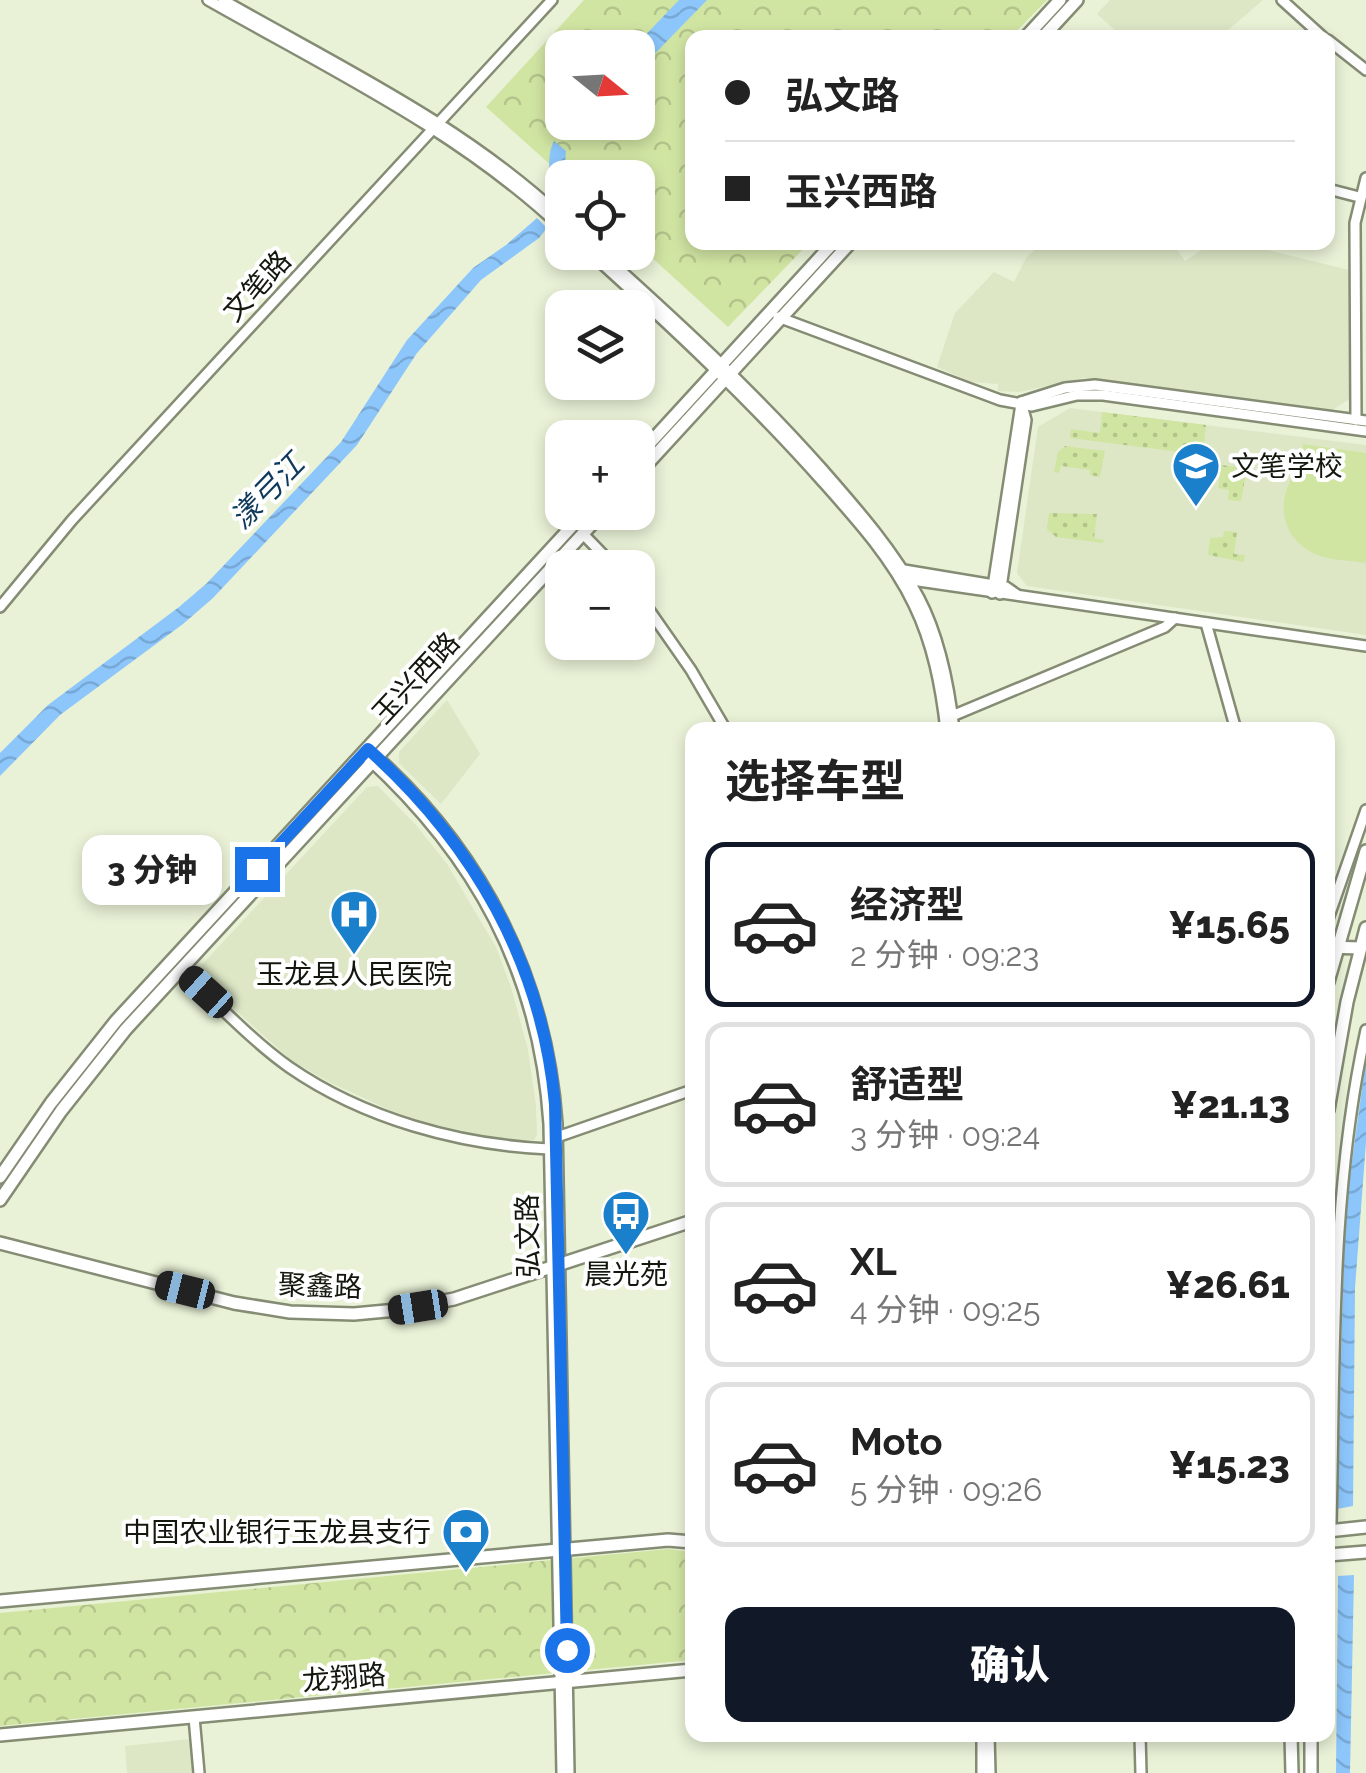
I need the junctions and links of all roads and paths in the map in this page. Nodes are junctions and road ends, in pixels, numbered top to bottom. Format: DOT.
graph roads {
  1 [pos="208,0"];
  2 [pos="223,0"];
  3 [pos="552,0"];
  4 [pos="1060,0"];
  5 [pos="1077,0"];
  6 [pos="1282,0"];
  7 [pos="1032,30"];
  8 [pos="1049,30"];
  9 [pos="1316,30"];
  10 [pos="1335,46"];
  11 [pos="1366,70"];
  12 [pos="436,125"];
  13 [pos="1366,178"];
  14 [pos="1335,191"];
  15 [pos="1360,198"];
  16 [pos="545,202"];
  17 [pos="545,212"];
  18 [pos="828,250"];
  19 [pos="844,250"];
  20 [pos="609,270"];
  21 [pos="619,270"];
  22 [pos="775,316"];
  23 [pos="724,371"];
  24 [pos="1021,402"];
  25 [pos="1361,421"];
  26 [pos="1366,431"];
  27 [pos="655,439"];
  28 [pos="655,454"];
  29 [pos="569,530"];
  30 [pos="586,530"];
  31 [pos="583,534"];
  32 [pos="599,550"];
  33 [pos="900,574"];
  34 [pos="997,589"];
  35 [pos="0,607"];
  36 [pos="655,618"];
  37 [pos="1175,618"];
  38 [pos="1206,622"];
  39 [pos="1366,646"];
  40 [pos="952,716"];
  41 [pos="721,722"];
  42 [pos="948,722"];
  43 [pos="951,722"];
  44 [pos="1234,722"];
  45 [pos="370,756"];
  46 [pos="1366,810"];
  47 [pos="1366,851"];
  48 [pos="1335,899"];
  49 [pos="1366,928"];
  50 [pos="1335,940"];
  51 [pos="1335,951"];
  52 [pos="1360,952"];
  53 [pos="181,970"];
  54 [pos="1366,1030"];
  55 [pos="1335,1075"];
  56 [pos="685,1092"];
  57 [pos="557,1138"];
  58 [pos="550,1150"];
  59 [pos="0,1178"];
  60 [pos="0,1200"];
  61 [pos="685,1224"];
  62 [pos="685,1231"];
  63 [pos="0,1243"];
  64 [pos="0,1251"];
  65 [pos="555,1270"];
  66 [pos="1335,1401"];
  67 [pos="1335,1527"];
  68 [pos="1366,1527"];
  69 [pos="685,1541"];
  70 [pos="561,1550"];
  71 [pos="1366,1552"];
  72 [pos="1342,1554"];
  73 [pos="1335,1555"];
  74 [pos="1335,1561"];
  75 [pos="0,1601"];
  76 [pos="685,1671"];
  77 [pos="564,1683"];
  78 [pos="194,1717"];
  79 [pos="0,1735"];
  80 [pos="986,1742"];
  81 [pos="1140,1742"];
  82 [pos="1291,1742"];
  83 [pos="1311,1742"];
  84 [pos="200,1773"];
  85 [pos="566,1773"];
  86 [pos="986,1773"];
  87 [pos="1141,1773"];
  88 [pos="1292,1773"];
  89 [pos="1311,1773"];
  1 -- 12 [label="street"];
  2 -- 12 [label="street"];
  3 -- 12 [label="street, 文笔路"];
  4 -- 7 [label="main road"];
  5 -- 8 [label="main road"];
  6 -- 9 [label="street"];
  10 -- 11 [label="street"];
  12 -- 16 [label="street"];
  12 -- 17 [label="street"];
  12 -- 35 [label="street, 文笔路"];
  13 -- 15 [label="street"];
  14 -- 15 [label="street"];
  15 -- 25 [label="street"];
  18 -- 22 [label="main road"];
  19 -- 22 [label="main road"];
  20 -- 23 [label="street"];
  21 -- 23 [label="street"];
  22 -- 23 [label="main road"];
  22 -- 24 [label="street"];
  23 -- 27 [label="main road"];
  23 -- 28 [label="main road"];
  23 -- 33 [label="street"];
  24 -- 25 [label="street"];
  24 -- 26 [label="street"];
  24 -- 34 [label="street"];
  29 -- 45 [label="main road, 玉兴西路"];
  30 -- 31 [label="main road, 玉兴西路"];
  31 -- 32 [label="street"];
  31 -- 45 [label="main road, 玉兴西路"];
  33 -- 34 [label="street"];
  33 -- 40 [label="street"];
  33 -- 42 [label="street"];
  34 -- 37 [label="street"];
  36 -- 41 [label="street"];
  37 -- 38 [label="street"];
  37 -- 40 [label="street"];
  38 -- 39 [label="street"];
  38 -- 44 [label="street"];
  40 -- 43 [label="street"];
  45 -- 53 [label="main road, 玉兴西路"];
  45 -- 57 [label="street, 弘文路"];
  45 -- 58 [label="street, 弘文路"];
  45 -- 59 [label="main road, 玉兴西路"];
  46 -- 48 [label="street"];
  47 -- 50 [label="main road"];
  49 -- 52 [label="main road"];
  51 -- 52 [label="main road"];
  52 -- 55 [label="main road"];
  53 -- 58 [label="street"];
  53 -- 60 [label="main road, 玉兴西路"];
  54 -- 66 [label="street"];
  56 -- 57 [label="street"];
  57 -- 65 [label="street, 弘文路"];
  58 -- 65 [label="street, 弘文路"];
  61 -- 65 [label="main road, 聚鑫路"];
  62 -- 65 [label="main road, 聚鑫路"];
  63 -- 65 [label="main road, 聚鑫路"];
  64 -- 65 [label="main road, 聚鑫路"];
  65 -- 70 [label="street, 弘文路"];
  67 -- 68 [label="main road"];
  69 -- 70 [label="main road"];
  70 -- 75 [label="main road"];
  70 -- 77 [label="street, 弘文路"];
  71 -- 72 [label="main road"];
  72 -- 73 [label="main road"];
  72 -- 74 [label="main road"];
  76 -- 77 [label="main road, 龙翔路"];
  77 -- 78 [label="main road, 龙翔路"];
  77 -- 85 [label="street, 弘文路"];
  78 -- 79 [label="main road, 龙翔路"];
  78 -- 84 [label="street"];
  80 -- 86 [label="street"];
  81 -- 87 [label="street"];
  82 -- 88 [label="main road"];
  83 -- 89 [label="main road"];
}
